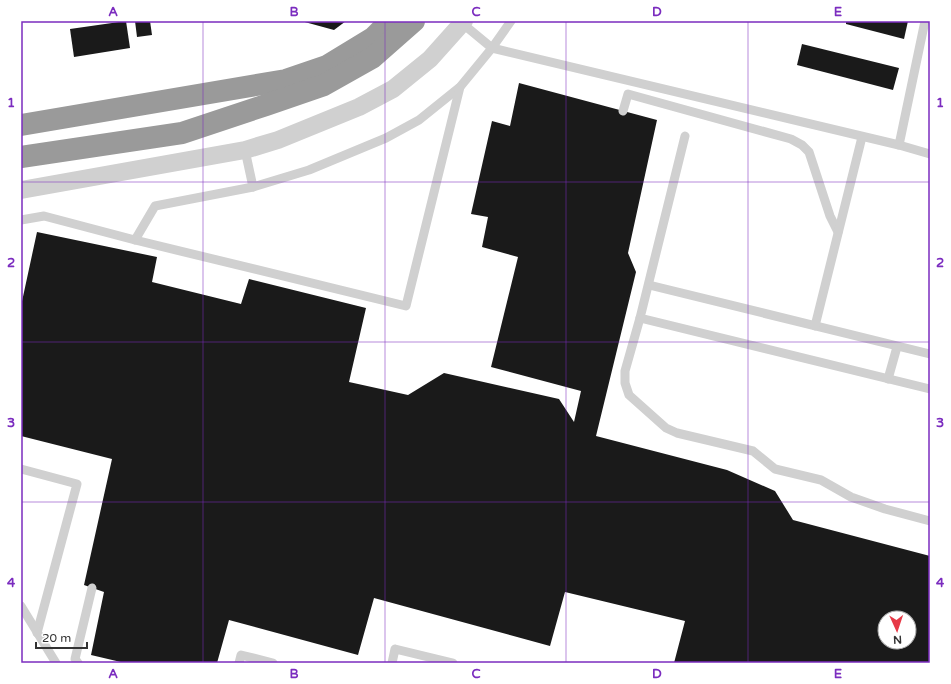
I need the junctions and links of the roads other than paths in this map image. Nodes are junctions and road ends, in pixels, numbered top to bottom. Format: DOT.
graph roads {
  1 [pos="390,21"];
  2 [pos="414,21"];
  3 [pos="511,21"];
  4 [pos="925,21"];
  5 [pos="463,22"];
  6 [pos="492,48"];
  7 [pos="460,87"];
  8 [pos="623,111"];
  9 [pos="21,125"];
  10 [pos="685,136"];
  11 [pos="862,137"];
  12 [pos="899,145"];
  13 [pos="244,150"];
  14 [pos="930,154"];
  15 [pos="21,157"];
  16 [pos="253,187"];
  17 [pos="21,190"];
  18 [pos="21,220"];
  19 [pos="838,232"];
  20 [pos="135,240"];
  21 [pos="649,285"];
  22 [pos="640,318"];
  23 [pos="815,326"];
  24 [pos="897,347"];
  25 [pos="930,354"];
  26 [pos="888,378"];
  27 [pos="930,389"];
  28 [pos="21,469"];
  29 [pos="930,521"];
  30 [pos="92,588"];
  31 [pos="21,606"];
  32 [pos="37,633"];
  33 [pos="56,663"];
  34 [pos="78,663"];
  35 [pos="239,663"];
  36 [pos="273,663"];
  37 [pos="392,663"];
  38 [pos="453,663"];
  1 -- 9 [label="highway"];
  2 -- 15 [label="highway"];
  3 -- 6 [label="lane"];
  4 -- 12 [label="lane"];
  5 -- 6 [label="lane"];
  5 -- 13 [label="street"];
  6 -- 7 [label="lane"];
  6 -- 11 [label="lane"];
  7 -- 16 [label="lane"];
  7 -- 20 [label="lane"];
  8 -- 19 [label="lane"];
  10 -- 21 [label="lane"];
  11 -- 12 [label="lane"];
  11 -- 19 [label="lane"];
  12 -- 14 [label="lane"];
  13 -- 16 [label="lane"];
  13 -- 17 [label="street"];
  16 -- 20 [label="lane"];
  18 -- 20 [label="lane"];
  19 -- 23 [label="lane"];
  21 -- 22 [label="lane"];
  21 -- 23 [label="lane"];
  22 -- 26 [label="lane"];
  22 -- 29 [label="lane"];
  23 -- 24 [label="lane"];
  24 -- 25 [label="lane"];
  24 -- 26 [label="lane"];
  26 -- 27 [label="lane"];
  28 -- 32 [label="lane"];
  30 -- 34 [label="lane"];
  31 -- 32 [label="lane"];
  32 -- 33 [label="lane"];
  35 -- 36 [label="lane"];
  37 -- 38 [label="lane"];
}
